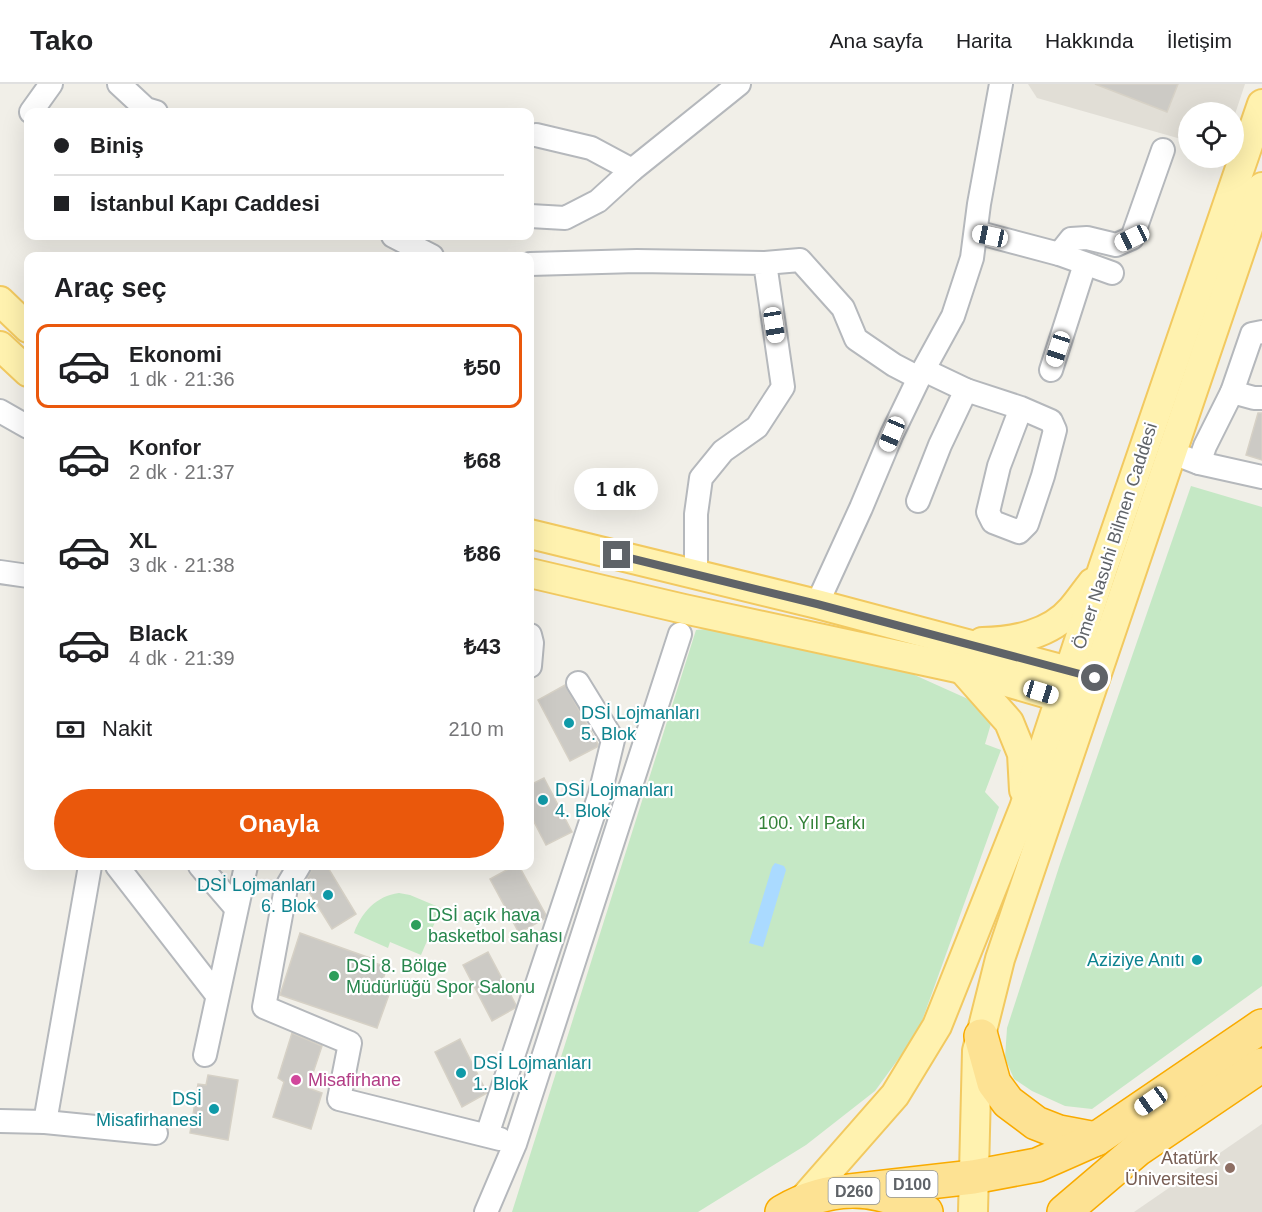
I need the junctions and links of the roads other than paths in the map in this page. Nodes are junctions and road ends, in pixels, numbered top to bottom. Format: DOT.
graph roads {
  1 [pos="51,84"];
  2 [pos="119,84"];
  3 [pos="739,84"];
  4 [pos="1001,84"];
  5 [pos="1262,104"];
  6 [pos="34,108"];
  7 [pos="145,108"];
  8 [pos="536,135"];
  9 [pos="1164,150"];
  10 [pos="632,170"];
  11 [pos="1253,182"];
  12 [pos="534,216"];
  13 [pos="976,232"];
  14 [pos="401,240"];
  15 [pos="424,252"];
  16 [pos="1059,254"];
  17 [pos="765,263"];
  18 [pos="534,264"];
  19 [pos="1085,264"];
  20 [pos="1112,273"];
  21 [pos="0,301"];
  22 [pos="24,324"];
  23 [pos="1262,332"];
  24 [pos="0,346"];
  25 [pos="24,368"];
  26 [pos="1051,370"];
  27 [pos="922,374"];
  28 [pos="966,390"];
  29 [pos="1232,392"];
  30 [pos="1262,398"];
  31 [pos="1021,408"];
  32 [pos="0,411"];
  33 [pos="24,425"];
  34 [pos="1174,444"];
  35 [pos="1202,454"];
  36 [pos="1262,465"];
  37 [pos="1262,477"];
  38 [pos="918,501"];
  39 [pos="534,535"];
  40 [pos="1103,568"];
  41 [pos="0,572"];
  42 [pos="534,574"];
  43 [pos="696,574"];
  44 [pos="24,575"];
  45 [pos="817,604"];
  46 [pos="680,634"];
  47 [pos="945,638"];
  48 [pos="962,669"];
  49 [pos="1082,675"];
  50 [pos="578,683"];
  51 [pos="1074,702"];
  52 [pos="1024,808"];
  53 [pos="89,870"];
  54 [pos="120,870"];
  55 [pos="203,870"];
  56 [pos="245,870"];
  57 [pos="297,870"];
  58 [pos="236,908"];
  59 [pos="217,995"];
  60 [pos="1262,1026"];
  61 [pos="981,1036"];
  62 [pos="205,1055"];
  63 [pos="1262,1065"];
  64 [pos="0,1121"];
  65 [pos="45,1122"];
  66 [pos="156,1133"];
  67 [pos="487,1135"];
  68 [pos="1096,1139"];
  69 [pos="515,1144"];
  70 [pos="973,1177"];
  71 [pos="850,1191"];
  72 [pos="792,1206"];
  73 [pos="486,1212"];
  74 [pos="926,1212"];
  75 [pos="973,1212"];
  76 [pos="1064,1212"];
  1 -- 6 [label="street"];
  2 -- 7 [label="street"];
  3 -- 10 [label="street"];
  4 -- 13 [label="street"];
  5 -- 11 [label="main road, Ömer Nasuhi Bilmen Caddesi"];
  8 -- 10 [label="street"];
  9 -- 16 [label="street"];
  10 -- 12 [label="street"];
  11 -- 34 [label="main road, Ömer Nasuhi Bilmen Caddesi"];
  11 -- 40 [label="main road, Ömer Nasuhi Bilmen Caddesi"];
  13 -- 16 [label="street"];
  13 -- 27 [label="street"];
  14 -- 15 [label="street"];
  16 -- 19 [label="street"];
  17 -- 18 [label="street"];
  17 -- 27 [label="street"];
  17 -- 43 [label="street"];
  19 -- 20 [label="street"];
  19 -- 26 [label="street"];
  21 -- 22 [label="main road"];
  23 -- 29 [label="street"];
  24 -- 25 [label="main road"];
  27 -- 28 [label="street"];
  27 -- 45 [label="street"];
  28 -- 31 [label="street"];
  28 -- 38 [label="street"];
  29 -- 30 [label="street"];
  29 -- 35 [label="street"];
  31 -- 31 [label="street"];
  32 -- 33 [label="street"];
  34 -- 35 [label="street"];
  34 -- 49 [label="main road, Ömer Nasuhi Bilmen Caddesi"];
  35 -- 36 [label="street"];
  35 -- 37 [label="street"];
  39 -- 43 [label="main road"];
  40 -- 47 [label="main road"];
  40 -- 49 [label="main road, Ömer Nasuhi Bilmen Caddesi"];
  41 -- 44 [label="street"];
  42 -- 48 [label="main road"];
  43 -- 45 [label="main road"];
  45 -- 47 [label="main road"];
  46 -- 69 [label="street"];
  47 -- 49 [label="main road"];
  48 -- 51 [label="main road"];
  48 -- 52 [label="main road"];
  49 -- 51 [label="main road, Ömer Nasuhi Bilmen Caddesi"];
  50 -- 67 [label="street"];
  51 -- 52 [label="main road, Ömer Nasuhi Bilmen Caddesi"];
  51 -- 61 [label="main road, Ömer Nasuhi Bilmen Caddesi"];
  52 -- 72 [label="main road, Ömer Nasuhi Bilmen Caddesi"];
  53 -- 65 [label="street"];
  54 -- 59 [label="street"];
  55 -- 58 [label="street"];
  56 -- 58 [label="street"];
  57 -- 67 [label="street"];
  58 -- 59 [label="street"];
  59 -- 62 [label="street"];
  60 -- 68 [label="highway"];
  61 -- 68 [label="highway"];
  61 -- 70 [label="main road, Ömer Nasuhi Bilmen Caddesi"];
  63 -- 76 [label="highway"];
  64 -- 65 [label="street"];
  65 -- 66 [label="street"];
  67 -- 69 [label="street"];
  68 -- 70 [label="highway"];
  69 -- 73 [label="street"];
  70 -- 71 [label="highway, D100"];
  70 -- 75 [label="main road, Ömer Nasuhi Bilmen Caddesi"];
  71 -- 72 [label="highway, D260"];
  71 -- 74 [label="highway, D260"];
}
